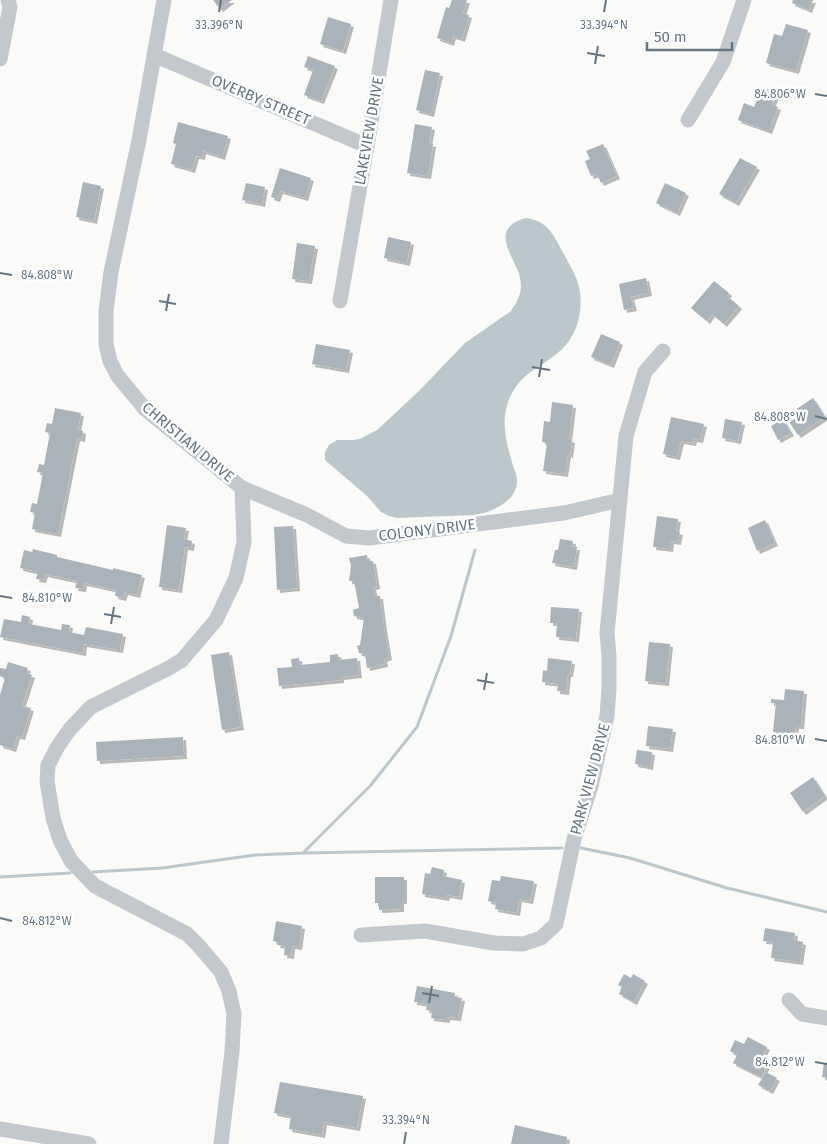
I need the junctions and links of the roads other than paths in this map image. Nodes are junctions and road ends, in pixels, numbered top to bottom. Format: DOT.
graph roads {
  1 [pos="8,0"];
  2 [pos="164,0"];
  3 [pos="391,0"];
  4 [pos="744,0"];
  5 [pos="154,55"];
  6 [pos="0,59"];
  7 [pos="688,120"];
  8 [pos="367,146"];
  9 [pos="340,301"];
  10 [pos="663,351"];
  11 [pos="242,488"];
  12 [pos="620,500"];
  13 [pos="361,935"];
  14 [pos="789,1000"];
  15 [pos="827,1018"];
  16 [pos="0,1129"];
  17 [pos="89,1144"];
  18 [pos="221,1144"];
  1 -- 6 [label="street"];
  2 -- 5 [label="street, CHRISTIAN DRIVE"];
  3 -- 8 [label="street, LAKEVIEW DRIVE"];
  4 -- 7 [label="street"];
  5 -- 8 [label="street, OVERBY STREET"];
  5 -- 11 [label="street, CHRISTIAN DRIVE"];
  8 -- 9 [label="street, LAKEVIEW DRIVE"];
  10 -- 12 [label="street, PARK VIEW DRIVE"];
  11 -- 12 [label="street, COLONY DRIVE"];
  11 -- 18 [label="street, CHRISTIAN DRIVE"];
  12 -- 13 [label="street, PARK VIEW DRIVE"];
  14 -- 15 [label="street"];
  16 -- 17 [label="street"];
}
